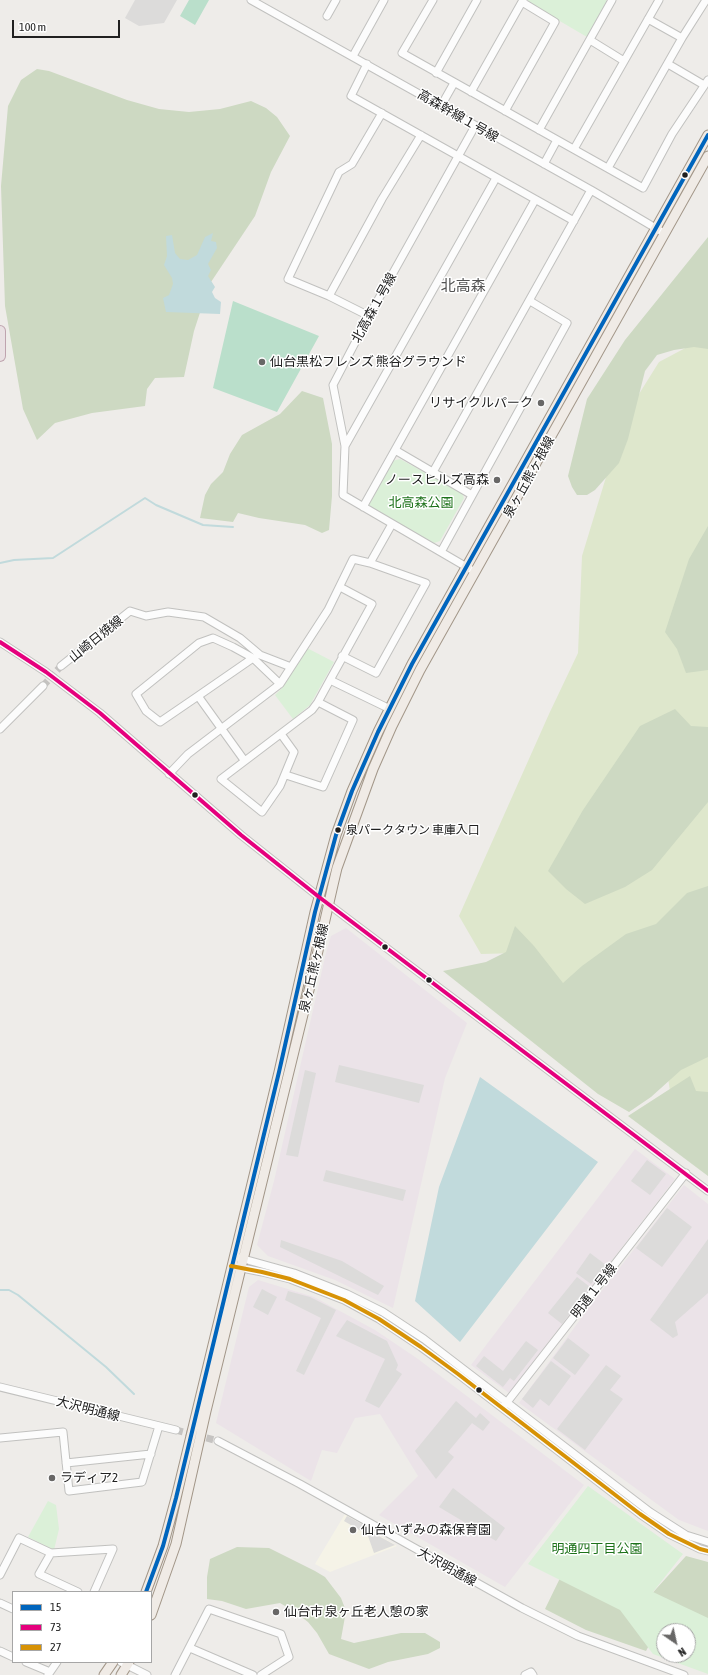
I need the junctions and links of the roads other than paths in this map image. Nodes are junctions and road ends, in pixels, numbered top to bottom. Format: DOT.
graph roads {
  1 [pos="250,0"];
  2 [pos="336,0"];
  3 [pos="384,0"];
  4 [pos="433,0"];
  5 [pos="476,0"];
  6 [pos="612,0"];
  7 [pos="659,0"];
  8 [pos="706,0"];
  9 [pos="522,1"];
  10 [pos="327,16"];
  11 [pos="648,19"];
  12 [pos="682,38"];
  13 [pos="590,40"];
  14 [pos="353,56"];
  15 [pos="624,61"];
  16 [pos="367,64"];
  17 [pos="668,64"];
  18 [pos="436,73"];
  19 [pos="706,82"];
  20 [pos="454,83"];
  21 [pos="471,92"];
  22 [pos="441,106"];
  23 [pos="505,111"];
  24 [pos="382,113"];
  25 [pos="475,126"];
  26 [pos="539,130"];
  27 [pos="421,135"];
  28 [pos="708,135"];
  29 [pos="557,140"];
  30 [pos="574,149"];
  31 [pos="459,156"];
  32 [pos="708,156"];
  33 [pos="544,164"];
  34 [pos="608,168"];
  35 [pos="496,178"];
  36 [pos="591,190"];
  37 [pos="535,200"];
  38 [pos="574,222"];
  39 [pos="655,228"];
  40 [pos="664,233"];
  41 [pos="329,296"];
  42 [pos="530,301"];
  43 [pos="369,316"];
  44 [pos="0,331"];
  45 [pos="0,356"];
  46 [pos="345,446"];
  47 [pos="395,450"];
  48 [pos="433,472"];
  49 [pos="472,495"];
  50 [pos="363,507"];
  51 [pos="392,524"];
  52 [pos="441,552"];
  53 [pos="370,563"];
  54 [pos="466,566"];
  55 [pos="475,572"];
  56 [pos="340,587"];
  57 [pos="0,642"];
  58 [pos="342,656"];
  59 [pos="252,658"];
  60 [pos="61,666"];
  61 [pos="291,667"];
  62 [pos="330,680"];
  63 [pos="280,684"];
  64 [pos="43,686"];
  65 [pos="198,696"];
  66 [pos="318,702"];
  67 [pos="390,709"];
  68 [pos="221,728"];
  69 [pos="0,729"];
  70 [pos="281,734"];
  71 [pos="244,760"];
  72 [pos="169,774"];
  73 [pos="286,775"];
  74 [pos="319,896"];
  75 [pos="328,904"];
  76 [pos="686,1173"];
  77 [pos="708,1190"];
  78 [pos="237,1262"];
  79 [pos="0,1387"];
  80 [pos="504,1405"];
  81 [pos="159,1426"];
  82 [pos="176,1430"];
  83 [pos="0,1438"];
  84 [pos="218,1441"];
  85 [pos="151,1454"];
  86 [pos="66,1462"];
  87 [pos="708,1542"];
  88 [pos="708,1551"];
  89 [pos="51,1553"];
  90 [pos="0,1575"];
  91 [pos="76,1591"];
  92 [pos="94,1591"];
  93 [pos="146,1591"];
  94 [pos="0,1603"];
  95 [pos="12,1609"];
  96 [pos="152,1612"];
  97 [pos="190,1648"];
  98 [pos="0,1651"];
  99 [pos="12,1657"];
  100 [pos="28,1663"];
  101 [pos="56,1663"];
  102 [pos="112,1663"];
  103 [pos="126,1663"];
  104 [pos="49,1674"];
  105 [pos="104,1675"];
  106 [pos="121,1675"];
  107 [pos="147,1675"];
  108 [pos="175,1675"];
  109 [pos="253,1675"];
  110 [pos="261,1675"];
  111 [pos="525,1675"];
  112 [pos="533,1675"];
  113 [pos="684,1675"];
  1 -- 14 [label="street, 高森幹線１号線"];
  2 -- 10 [label="street"];
  3 -- 14 [label="street"];
  4 -- 18 [label="street"];
  5 -- 18 [label="street"];
  6 -- 13 [label="street"];
  7 -- 11 [label="street"];
  8 -- 12 [label="street"];
  9 -- 21 [label="street"];
  9 -- 23 [label="street"];
  11 -- 12 [label="street"];
  11 -- 15 [label="street"];
  12 -- 17 [label="street"];
  13 -- 15 [label="street"];
  13 -- 26 [label="street"];
  14 -- 16 [label="street, 高森幹線１号線"];
  15 -- 30 [label="street"];
  16 -- 22 [label="street, 高森幹線１号線"];
  16 -- 24 [label="street"];
  17 -- 19 [label="street"];
  17 -- 34 [label="street"];
  18 -- 20 [label="street"];
  19 -- 34 [label="street"];
  20 -- 21 [label="street"];
  20 -- 22 [label="street"];
  21 -- 23 [label="street"];
  22 -- 25 [label="street, 高森幹線１号線"];
  23 -- 26 [label="street"];
  24 -- 27 [label="street"];
  24 -- 41 [label="street"];
  25 -- 31 [label="street, 北高森１号線"];
  25 -- 33 [label="street, 高森幹線１号線"];
  26 -- 29 [label="street"];
  27 -- 31 [label="street"];
  27 -- 41 [label="street"];
  28 -- 39 [label="main road, 泉ヶ丘熊ヶ根線"];
  29 -- 30 [label="street"];
  29 -- 33 [label="street"];
  30 -- 34 [label="street"];
  31 -- 35 [label="street"];
  31 -- 43 [label="street, 北高森１号線"];
  32 -- 40 [label="main road, 泉ヶ丘熊ヶ根線"];
  33 -- 36 [label="street, 高森幹線１号線"];
  35 -- 37 [label="street"];
  35 -- 46 [label="street"];
  36 -- 38 [label="street"];
  36 -- 39 [label="street, 高森幹線１号線"];
  37 -- 38 [label="street"];
  37 -- 47 [label="street"];
  38 -- 42 [label="street"];
  39 -- 40 [label="street, 高森幹線１号線"];
  39 -- 54 [label="main road, 泉ヶ丘熊ヶ根線"];
  40 -- 55 [label="main road, 泉ヶ丘熊ヶ根線"];
  41 -- 43 [label="street"];
  42 -- 48 [label="street"];
  42 -- 49 [label="street"];
  43 -- 46 [label="street, 北高森１号線"];
  44 -- 45 [label="highway"];
  46 -- 50 [label="street, 北高森１号線"];
  47 -- 48 [label="street"];
  47 -- 50 [label="street"];
  48 -- 49 [label="street"];
  49 -- 52 [label="street"];
  50 -- 51 [label="street, 北高森１号線"];
  51 -- 52 [label="street, 北高森１号線"];
  51 -- 53 [label="street"];
  52 -- 54 [label="street, 北高森１号線"];
  53 -- 56 [label="street"];
  53 -- 58 [label="street"];
  54 -- 55 [label="street, 北高森１号線"];
  54 -- 67 [label="main road, 泉ヶ丘熊ヶ根線"];
  55 -- 75 [label="main road, 泉ヶ丘熊ヶ根線"];
  56 -- 58 [label="street"];
  56 -- 61 [label="street"];
  57 -- 72 [label="street"];
  58 -- 62 [label="street"];
  59 -- 63 [label="street"];
  59 -- 65 [label="street"];
  59 -- 65 [label="street"];
  60 -- 61 [label="street, 山崎日焼線"];
  61 -- 63 [label="street"];
  62 -- 66 [label="street"];
  62 -- 67 [label="street"];
  63 -- 68 [label="street"];
  64 -- 69 [label="street"];
  65 -- 68 [label="street"];
  66 -- 70 [label="street"];
  66 -- 73 [label="street"];
  67 -- 74 [label="main road, 泉ヶ丘熊ヶ根線"];
  68 -- 71 [label="street"];
  68 -- 72 [label="street"];
  70 -- 71 [label="street"];
  70 -- 73 [label="street"];
  71 -- 73 [label="street"];
  72 -- 74 [label="street"];
  74 -- 75 [label="street"];
  74 -- 78 [label="main road, 泉ヶ丘熊ヶ根線"];
  75 -- 76 [label="street"];
  75 -- 78 [label="main road, 泉ヶ丘熊ヶ根線"];
  76 -- 77 [label="street"];
  76 -- 80 [label="street, 明通１号線"];
  78 -- 80 [label="street"];
  78 -- 93 [label="main road, 泉ヶ丘熊ヶ根線"];
  78 -- 96 [label="main road, 泉ヶ丘熊ヶ根線"];
  79 -- 81 [label="street, 大沢明通線"];
  80 -- 87 [label="street"];
  80 -- 88 [label="street"];
  81 -- 82 [label="street, 大沢明通線"];
  81 -- 85 [label="street"];
  83 -- 86 [label="street"];
  84 -- 113 [label="street, 大沢明通線"];
  85 -- 86 [label="street"];
  85 -- 86 [label="street"];
  89 -- 90 [label="street"];
  89 -- 91 [label="street"];
  89 -- 92 [label="street"];
  94 -- 95 [label="street"];
  97 -- 108 [label="street"];
  97 -- 109 [label="street"];
  97 -- 110 [label="street"];
  98 -- 99 [label="street"];
  100 -- 104 [label="street"];
  101 -- 104 [label="street"];
  102 -- 105 [label="main road"];
  103 -- 106 [label="main road"];
  103 -- 107 [label="street"];
  111 -- 112 [label="street"];
}
